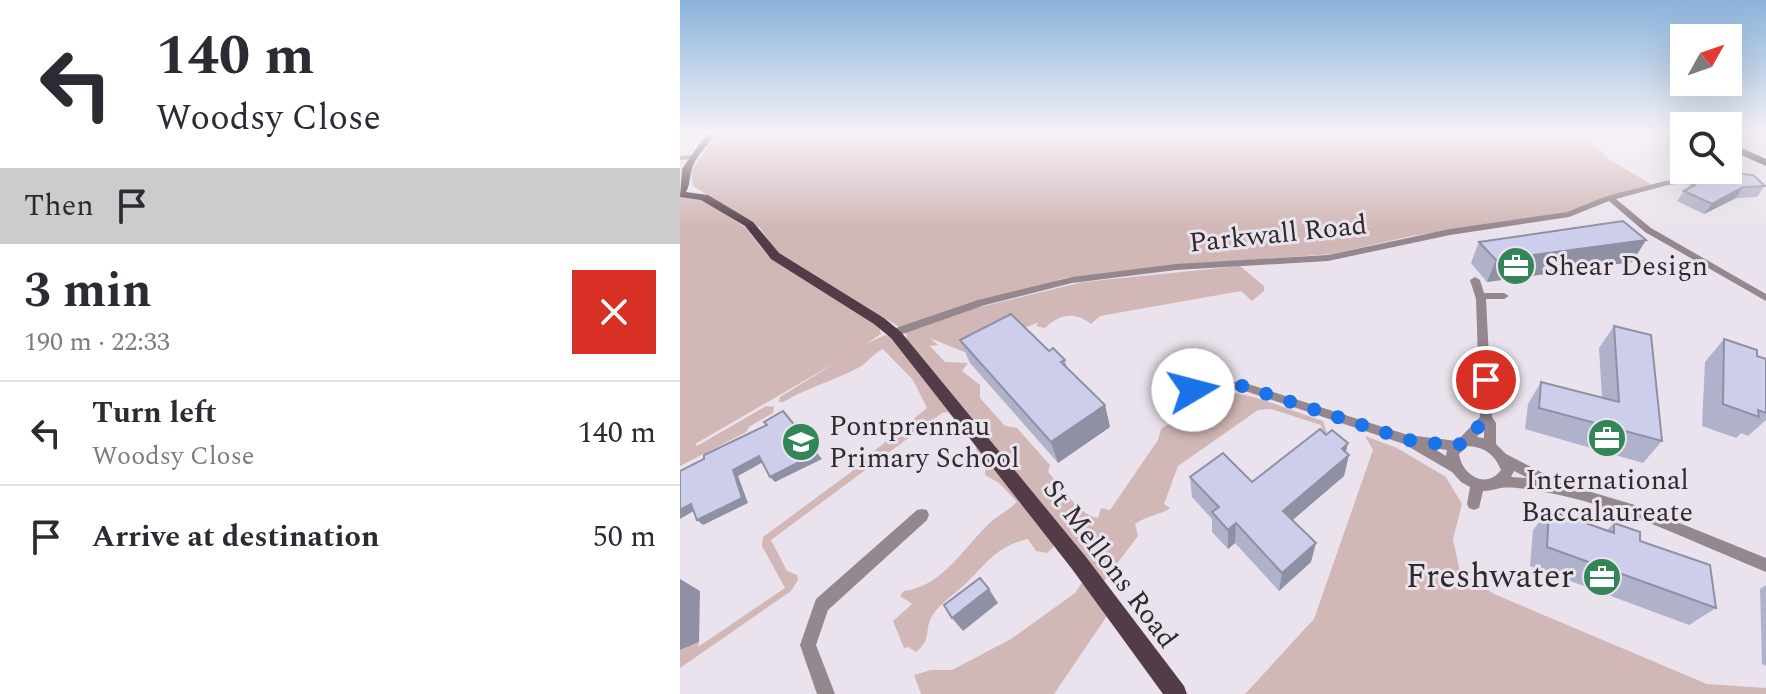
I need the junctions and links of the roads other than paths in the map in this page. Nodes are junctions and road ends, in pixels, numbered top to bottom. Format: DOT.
graph roads {
  1 [pos="689,164"];
  2 [pos="1670,183"];
  3 [pos="680,193"];
  4 [pos="1610,198"];
  5 [pos="1475,280"];
  6 [pos="1504,296"];
  7 [pos="1766,298"];
  8 [pos="1481,299"];
  9 [pos="894,333"];
  10 [pos="1174,402"];
  11 [pos="1486,418"];
  12 [pos="1408,440"];
  13 [pos="1461,443"];
  14 [pos="1490,446"];
  15 [pos="1503,457"];
  16 [pos="1454,467"];
  17 [pos="1501,482"];
  18 [pos="1477,484"];
  19 [pos="1559,488"];
  20 [pos="1474,504"];
  21 [pos="922,515"];
  22 [pos="1766,565"];
  23 [pos="826,694"];
  24 [pos="1176,694"];
  1 -- 3 [label="main road, St Mellons Road"];
  2 -- 4 [label="street, Parkwall Road"];
  3 -- 9 [label="main road, St Mellons Road"];
  4 -- 7 [label="street"];
  4 -- 9 [label="street, Parkwall Road"];
  5 -- 8 [label="street"];
  6 -- 8 [label="street"];
  8 -- 11 [label="street"];
  9 -- 24 [label="main road, St Mellons Road"];
  10 -- 12 [label="street"];
  11 -- 13 [label="street"];
  11 -- 14 [label="street"];
  12 -- 13 [label="street"];
  12 -- 16 [label="street"];
  13 -- 14 [label="street"];
  13 -- 16 [label="street"];
  14 -- 15 [label="street"];
  15 -- 17 [label="street"];
  15 -- 19 [label="street"];
  16 -- 18 [label="street"];
  17 -- 18 [label="street"];
  17 -- 19 [label="street"];
  18 -- 20 [label="street"];
  19 -- 22 [label="street"];
  21 -- 23 [label="street"];
}
